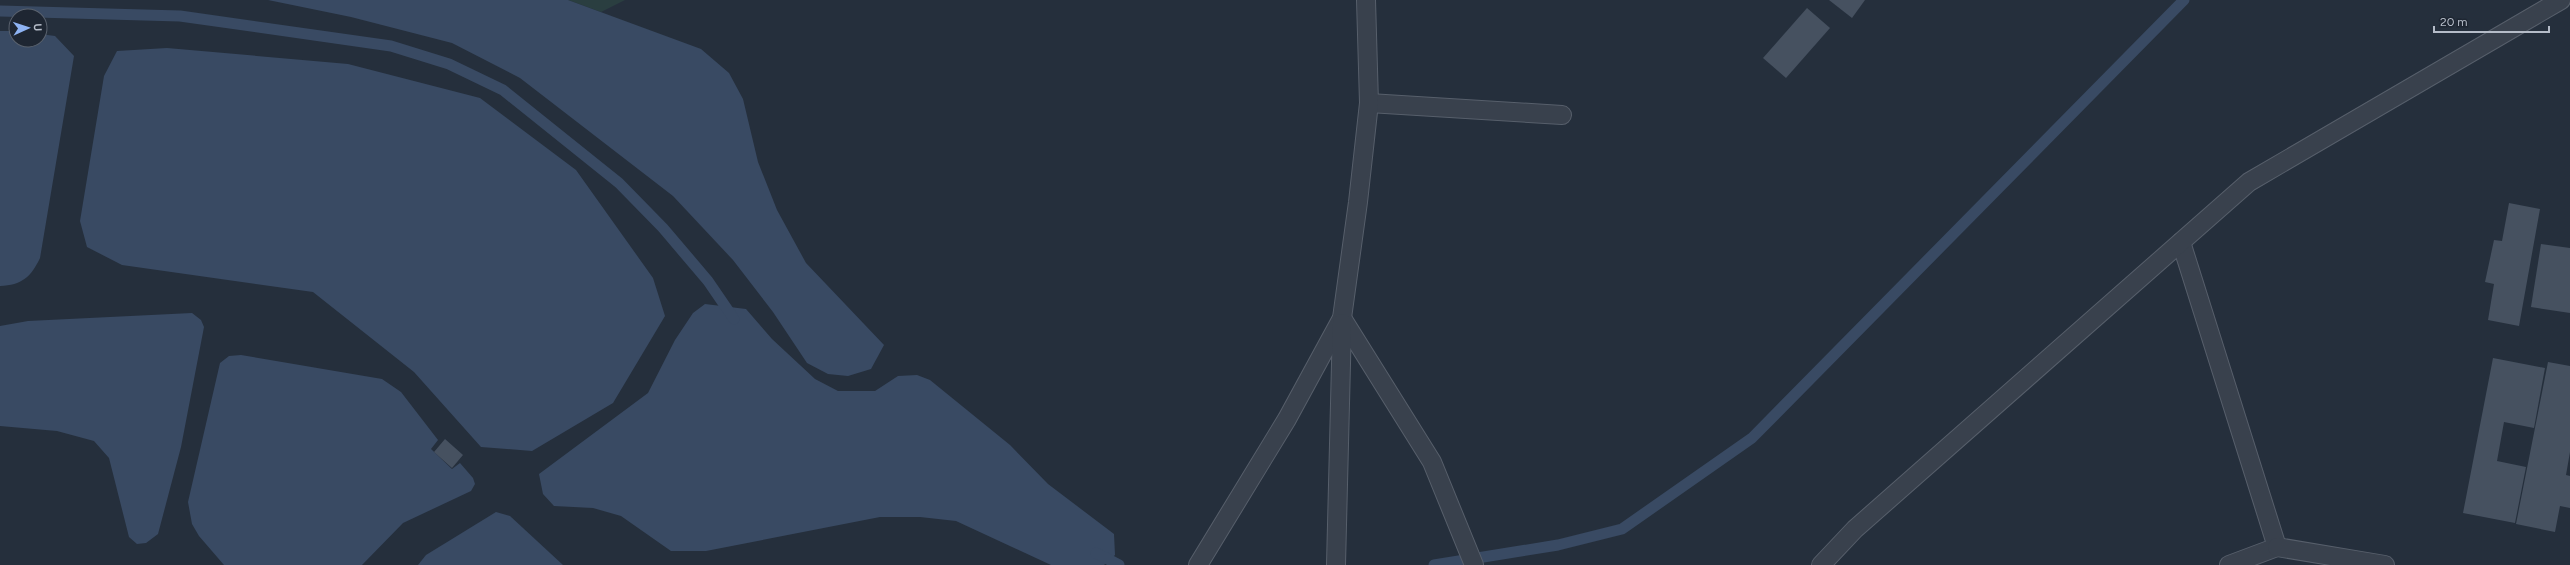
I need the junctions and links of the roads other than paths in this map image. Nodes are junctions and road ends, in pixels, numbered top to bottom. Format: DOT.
graph roads {
  1 [pos="1366,0"];
  2 [pos="2561,0"];
  3 [pos="1369,103"];
  4 [pos="1562,115"];
  5 [pos="2181,242"];
  6 [pos="1342,318"];
  7 [pos="2277,547"];
  8 [pos="1198,565"];
  9 [pos="1336,565"];
  10 [pos="1474,565"];
  11 [pos="1821,565"];
  12 [pos="2229,565"];
  13 [pos="2385,565"];
  1 -- 3 [label="lane"];
  2 -- 5 [label="lane"];
  3 -- 4 [label="lane"];
  3 -- 6 [label="lane"];
  5 -- 7 [label="lane"];
  5 -- 11 [label="lane"];
  6 -- 8 [label="lane"];
  6 -- 9 [label="lane"];
  6 -- 10 [label="lane"];
  7 -- 12 [label="lane"];
  7 -- 13 [label="lane"];
}
